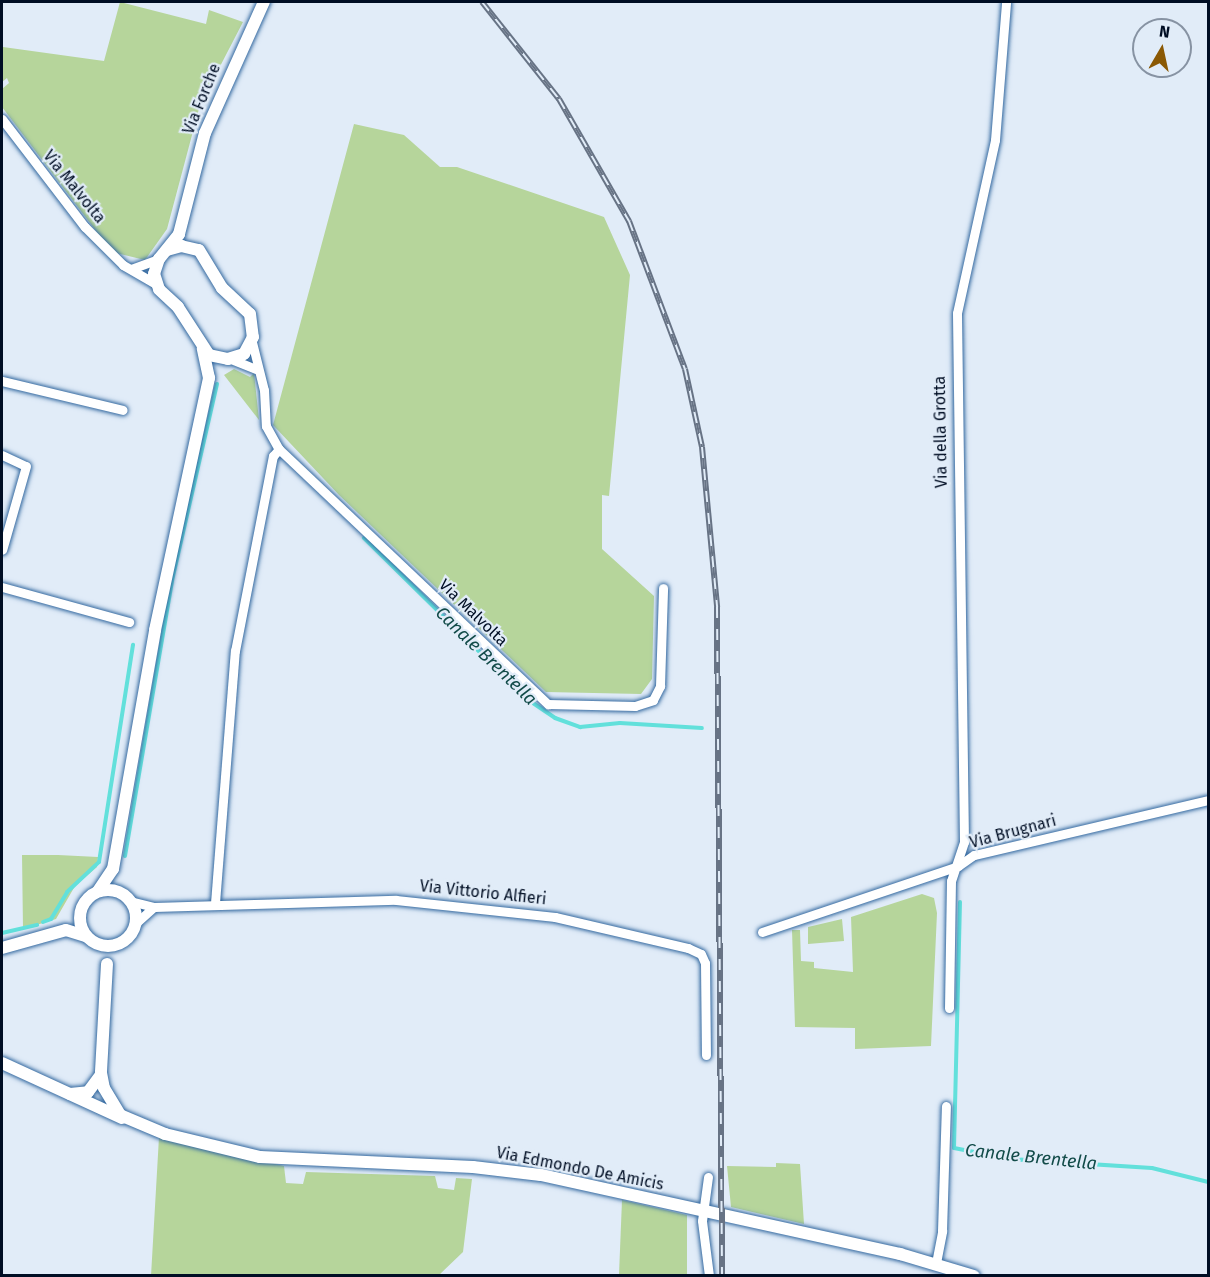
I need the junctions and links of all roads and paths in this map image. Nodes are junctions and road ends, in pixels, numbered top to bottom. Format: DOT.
graph roads {
  1 [pos="264,2"];
  2 [pos="1006,2"];
  3 [pos="2,119"];
  4 [pos="186,214"];
  5 [pos="196,248"];
  6 [pos="163,254"];
  7 [pos="129,268"];
  8 [pos="156,284"];
  9 [pos="252,342"];
  10 [pos="202,348"];
  11 [pos="228,359"];
  12 [pos="256,369"];
  13 [pos="209,378"];
  14 [pos="2,381"];
  15 [pos="123,410"];
  16 [pos="279,449"];
  17 [pos="2,455"];
  18 [pos="2,550"];
  19 [pos="2,587"];
  20 [pos="663,588"];
  21 [pos="129,622"];
  22 [pos="1209,800"];
  23 [pos="958,866"];
  24 [pos="113,869"];
  25 [pos="98,891"];
  26 [pos="128,898"];
  27 [pos="215,903"];
  28 [pos="154,908"];
  29 [pos="81,909"];
  30 [pos="136,923"];
  31 [pos="66,930"];
  32 [pos="762,932"];
  33 [pos="90,939"];
  34 [pos="119,944"];
  35 [pos="2,948"];
  36 [pos="107,964"];
  37 [pos="949,1008"];
  38 [pos="104,1033"];
  39 [pos="706,1055"];
  40 [pos="2,1064"];
  41 [pos="101,1075"];
  42 [pos="69,1094"];
  43 [pos="946,1106"];
  44 [pos="139,1124"];
  45 [pos="708,1177"];
  46 [pos="704,1211"];
  47 [pos="938,1267"];
  48 [pos="709,1275"];
  49 [pos="974,1275"];
  1 -- 4 [label="street, Via Forche"];
  2 -- 23 [label="street, Via della Grotta"];
  3 -- 7 [label="street, Via Malvolta"];
  4 -- 5 [label="street, Via Forche"];
  4 -- 6 [label="street, Via Forche"];
  5 -- 6 [label="street"];
  5 -- 9 [label="street"];
  6 -- 7 [label="street"];
  6 -- 8 [label="street"];
  7 -- 8 [label="street, Via Malvolta"];
  8 -- 10 [label="street"];
  9 -- 11 [label="street"];
  9 -- 12 [label="street, Via Malvolta"];
  10 -- 11 [label="street"];
  10 -- 13 [label="street"];
  11 -- 12 [label="street"];
  11 -- 13 [label="street"];
  12 -- 16 [label="street, Via Malvolta"];
  13 -- 24 [label="street"];
  14 -- 15 [label="street"];
  16 -- 20 [label="street, Via Malvolta"];
  16 -- 27 [label="street"];
  17 -- 18 [label="street"];
  19 -- 21 [label="street"];
  22 -- 23 [label="street, Via Brugnari"];
  23 -- 32 [label="street, Via Brugnari"];
  23 -- 37 [label="street, Via della Grotta"];
  24 -- 25 [label="street"];
  24 -- 26 [label="street"];
  25 -- 26 [label="street"];
  25 -- 29 [label="street"];
  26 -- 28 [label="street, Via Vittorio Alfieri"];
  26 -- 30 [label="street"];
  27 -- 28 [label="street, Via Vittorio Alfieri"];
  27 -- 39 [label="street, Via Vittorio Alfieri"];
  28 -- 30 [label="street"];
  29 -- 31 [label="street"];
  29 -- 33 [label="street"];
  30 -- 34 [label="street"];
  31 -- 33 [label="street"];
  31 -- 35 [label="street"];
  33 -- 34 [label="street"];
  33 -- 36 [label="street"];
  34 -- 36 [label="street"];
  36 -- 38 [label="street"];
  38 -- 41 [label="street"];
  38 -- 44 [label="street"];
  40 -- 42 [label="street, Via Edmondo De Amicis"];
  41 -- 42 [label="street"];
  41 -- 44 [label="street"];
  42 -- 44 [label="street, Via Edmondo De Amicis"];
  43 -- 47 [label="street"];
  44 -- 46 [label="street, Via Edmondo De Amicis"];
  45 -- 46 [label="street"];
  46 -- 47 [label="street, Via Edmondo De Amicis"];
  46 -- 48 [label="street"];
  47 -- 49 [label="street, Via Edmondo De Amicis"];
}
